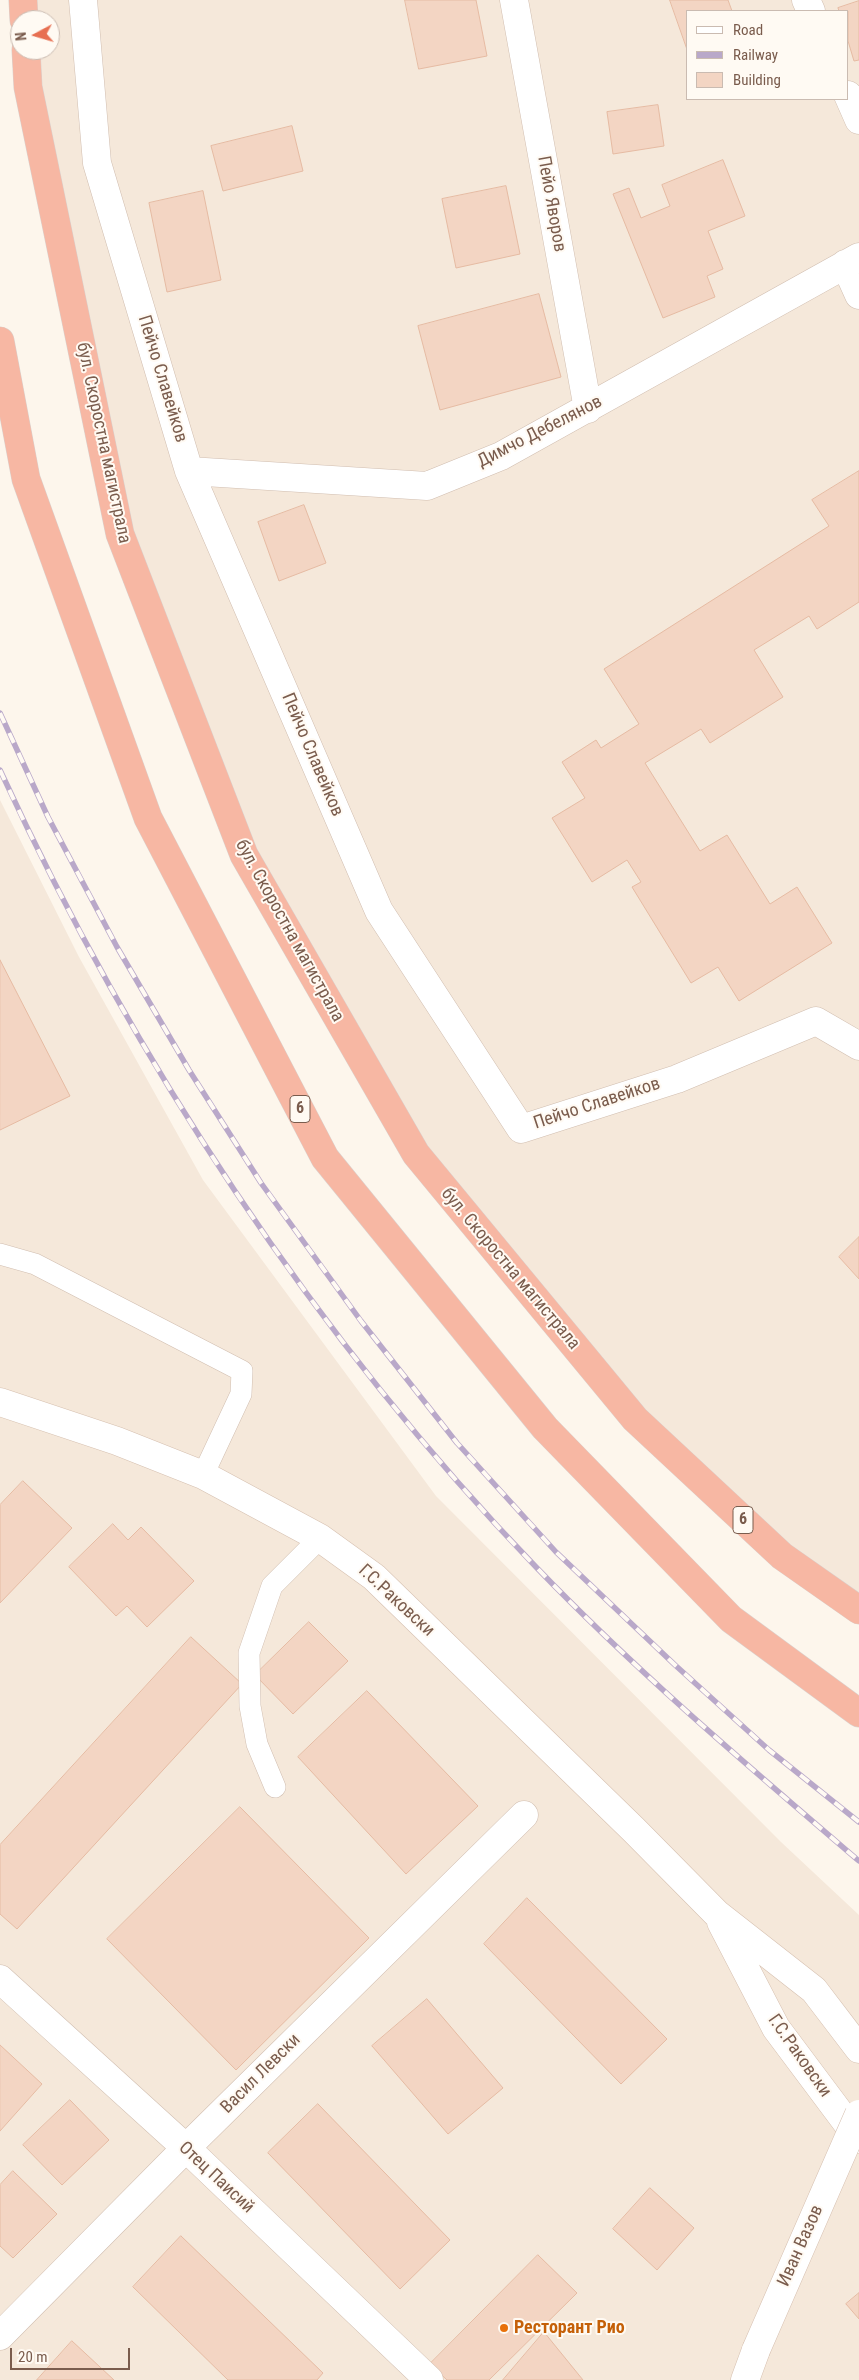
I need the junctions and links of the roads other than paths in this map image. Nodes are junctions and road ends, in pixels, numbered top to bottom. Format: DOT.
graph roads {
  1 [pos="83,0"];
  2 [pos="514,0"];
  3 [pos="27,60"];
  4 [pos="849,96"];
  5 [pos="859,120"];
  6 [pos="852,261"];
  7 [pos="859,295"];
  8 [pos="0,342"];
  9 [pos="588,409"];
  10 [pos="189,471"];
  11 [pos="859,1046"];
  12 [pos="0,1254"];
  13 [pos="0,1402"];
  14 [pos="203,1475"];
  15 [pos="320,1538"];
  16 [pos="859,1610"];
  17 [pos="859,1713"];
  18 [pos="275,1787"];
  19 [pos="524,1815"];
  20 [pos="717,1914"];
  21 [pos="0,1979"];
  22 [pos="859,2049"];
  23 [pos="859,2114"];
  24 [pos="859,2139"];
  25 [pos="186,2148"];
  26 [pos="0,2336"];
  27 [pos="429,2380"];
  28 [pos="745,2380"];
  1 -- 10 [label="street, Пейчо Славейков"];
  2 -- 9 [label="street, Пейо Яворов"];
  3 -- 16 [label="highway, бул. Скоростна магистрала / 6"];
  4 -- 5 [label="street"];
  6 -- 7 [label="street"];
  6 -- 9 [label="street, Димчо Дебелянов"];
  8 -- 17 [label="highway, 6"];
  9 -- 10 [label="street, Димчо Дебелянов"];
  10 -- 11 [label="street, Пейчо Славейков"];
  12 -- 14 [label="lane"];
  13 -- 14 [label="street, Г.С.Раковски"];
  14 -- 15 [label="street, Г.С.Раковски"];
  15 -- 18 [label="lane"];
  15 -- 20 [label="street, Г.С.Раковски"];
  19 -- 25 [label="street, Васил Левски"];
  20 -- 22 [label="street, Г.С.Раковски"];
  20 -- 24 [label="street, Г.С.Раковски"];
  21 -- 25 [label="street, Отец Паисий"];
  23 -- 28 [label="street, Иван Вазов, bridge"];
  25 -- 26 [label="street, Васил Левски"];
  25 -- 27 [label="street, Отец Паисий"];
}
